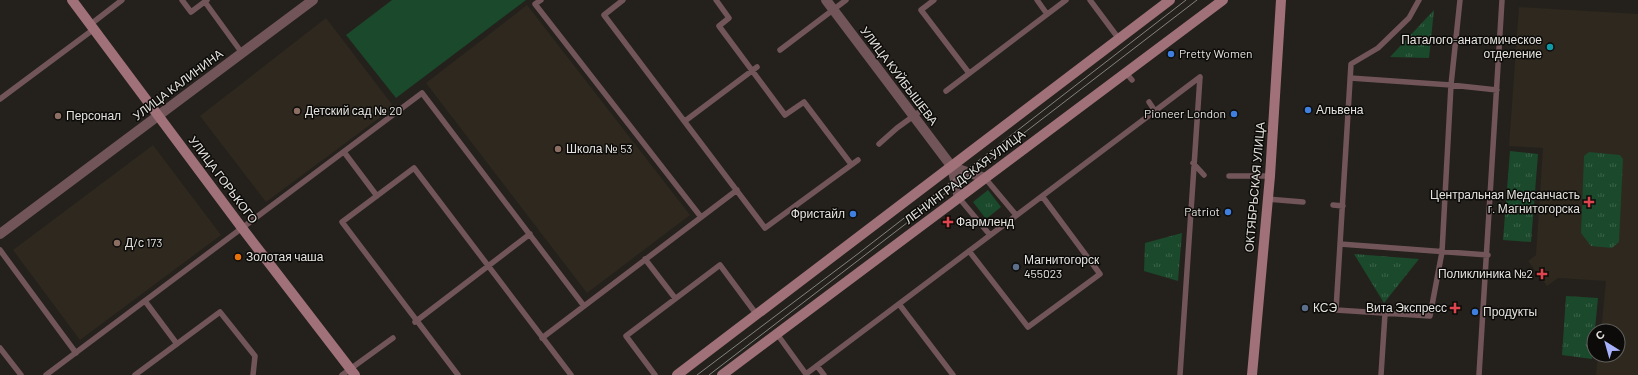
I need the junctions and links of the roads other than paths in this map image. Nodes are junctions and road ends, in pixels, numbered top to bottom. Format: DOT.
graph roads {
  1 [pos="72,0"];
  2 [pos="122,0"];
  3 [pos="182,0"];
  4 [pos="313,0"];
  5 [pos="541,0"];
  6 [pos="623,0"];
  7 [pos="716,0"];
  8 [pos="826,0"];
  9 [pos="846,0"];
  10 [pos="934,0"];
  11 [pos="1037,0"];
  12 [pos="1066,0"];
  13 [pos="1090,0"];
  14 [pos="1170,0"];
  15 [pos="1223,0"];
  16 [pos="1281,0"];
  17 [pos="1419,0"];
  18 [pos="1460,0"];
  19 [pos="1502,0"];
  20 [pos="206,1"];
  21 [pos="833,9"];
  22 [pos="1047,14"];
  23 [pos="92,27"];
  24 [pos="1119,39"];
  25 [pos="780,50"];
  26 [pos="242,53"];
  27 [pos="754,69"];
  28 [pos="969,73"];
  29 [pos="1350,78"];
  30 [pos="1451,85"];
  31 [pos="1497,90"];
  32 [pos="946,92"];
  33 [pos="0,99"];
  34 [pos="1149,102"];
  35 [pos="926,107"];
  36 [pos="1155,110"];
  37 [pos="159,115"];
  38 [pos="913,116"];
  39 [pos="685,121"];
  40 [pos="878,144"];
  41 [pos="344,152"];
  42 [pos="858,160"];
  43 [pos="1193,163"];
  44 [pos="851,164"];
  45 [pos="952,167"];
  46 [pos="1204,175"];
  47 [pos="1229,176"];
  48 [pos="1270,176"];
  49 [pos="985,178"];
  50 [pos="737,190"];
  51 [pos="377,196"];
  52 [pos="1042,196"];
  53 [pos="959,198"];
  54 [pos="1268,199"];
  55 [pos="1303,202"];
  56 [pos="1333,204"];
  57 [pos="1343,206"];
  58 [pos="1016,215"];
  59 [pos="701,217"];
  60 [pos="242,228"];
  61 [pos="0,234"];
  62 [pos="530,234"];
  63 [pos="990,235"];
  64 [pos="1340,244"];
  65 [pos="0,250"];
  66 [pos="969,251"];
  67 [pos="1442,252"];
  68 [pos="1488,255"];
  69 [pos="645,259"];
  70 [pos="488,266"];
  71 [pos="675,298"];
  72 [pos="145,301"];
  73 [pos="898,304"];
  74 [pos="584,306"];
  75 [pos="756,314"];
  76 [pos="1385,314"];
  77 [pos="416,321"];
  78 [pos="777,334"];
  79 [pos="393,338"];
  80 [pos="542,338"];
  81 [pos="177,344"];
  82 [pos="0,348"];
  83 [pos="76,353"];
  84 [pos="817,366"];
  85 [pos="349,373"];
  86 [pos="51,374"];
  87 [pos="21,375"];
  88 [pos="135,375"];
  89 [pos="253,375"];
  90 [pos="458,375"];
  91 [pos="571,375"];
  92 [pos="655,375"];
  93 [pos="677,375"];
  94 [pos="722,375"];
  95 [pos="824,375"];
  96 [pos="953,375"];
  97 [pos="1180,375"];
  98 [pos="1252,375"];
  99 [pos="1381,375"];
  100 [pos="1480,375"];
  1 -- 23 [label="main road, УЛИЦА ГОРЬКОГО"];
  2 -- 23 [label="lane"];
  3 -- 20 [label="lane"];
  4 -- 26 [label="street, УЛИЦА КАЛИНИНА"];
  5 -- 59 [label="lane"];
  6 -- 39 [label="lane"];
  7 -- 27 [label="lane"];
  8 -- 21 [label="street, УЛИЦА КУЙБЫШЕВА"];
  9 -- 21 [label="lane"];
  10 -- 28 [label="lane"];
  11 -- 22 [label="lane"];
  12 -- 22 [label="lane"];
  13 -- 24 [label="lane"];
  14 -- 24 [label="main road, ЛЕНИНГРАДСКАЯ УЛИЦА"];
  15 -- 49 [label="main road, ЛЕНИНГРАДСКАЯ УЛИЦА"];
  16 -- 48 [label="main road, ОКТЯБРЬСКАЯ УЛИЦА"];
  17 -- 29 [label="lane"];
  18 -- 30 [label="lane"];
  19 -- 31 [label="lane"];
  20 -- 26 [label="lane"];
  21 -- 25 [label="lane"];
  21 -- 38 [label="street, УЛИЦА КУЙБЫШЕВА"];
  22 -- 28 [label="lane"];
  23 -- 33 [label="lane"];
  23 -- 37 [label="main road, УЛИЦА ГОРЬКОГО"];
  24 -- 45 [label="main road, ЛЕНИНГРАДСКАЯ УЛИЦА"];
  26 -- 37 [label="street, УЛИЦА КАЛИНИНА"];
  27 -- 39 [label="lane"];
  27 -- 44 [label="lane"];
  28 -- 32 [label="lane"];
  29 -- 30 [label="lane"];
  29 -- 57 [label="lane"];
  30 -- 31 [label="lane"];
  30 -- 67 [label="lane"];
  31 -- 68 [label="lane"];
  34 -- 36 [label="lane"];
  35 -- 38 [label="lane"];
  36 -- 43 [label="lane"];
  36 -- 52 [label="lane"];
  37 -- 60 [label="main road, УЛИЦА ГОРЬКОГО"];
  37 -- 61 [label="street, УЛИЦА КАЛИНИНА"];
  38 -- 40 [label="lane"];
  38 -- 45 [label="street, УЛИЦА КУЙБЫШЕВА"];
  39 -- 50 [label="lane"];
  41 -- 51 [label="lane"];
  41 -- 60 [label="lane"];
  41 -- 62 [label="lane"];
  42 -- 44 [label="lane"];
  43 -- 46 [label="lane"];
  43 -- 97 [label="lane"];
  44 -- 50 [label="lane"];
  45 -- 49 [label="street"];
  45 -- 53 [label="street, УЛИЦА КУЙБЫШЕВА"];
  45 -- 75 [label="main road, ЛЕНИНГРАДСКАЯ УЛИЦА"];
  47 -- 48 [label="lane"];
  48 -- 54 [label="main road, ОКТЯБРЬСКАЯ УЛИЦА"];
  49 -- 53 [label="main road, ЛЕНИНГРАДСКАЯ УЛИЦА"];
  49 -- 58 [label="lane"];
  50 -- 59 [label="lane"];
  51 -- 70 [label="lane"];
  51 -- 77 [label="lane"];
  52 -- 58 [label="lane"];
  52 -- 66 [label="lane"];
  53 -- 63 [label="lane"];
  53 -- 78 [label="main road, ЛЕНИНГРАДСКАЯ УЛИЦА"];
  54 -- 55 [label="lane"];
  54 -- 98 [label="main road, ОКТЯБРЬСКАЯ УЛИЦА"];
  56 -- 57 [label="lane"];
  57 -- 64 [label="lane"];
  58 -- 63 [label="lane"];
  59 -- 69 [label="lane"];
  60 -- 72 [label="lane"];
  60 -- 85 [label="main road, УЛИЦА ГОРЬКОГО"];
  62 -- 70 [label="lane"];
  62 -- 74 [label="lane"];
  63 -- 66 [label="lane"];
  64 -- 67 [label="lane"];
  64 -- 76 [label="lane"];
  65 -- 83 [label="lane"];
  66 -- 73 [label="lane"];
  67 -- 68 [label="lane"];
  67 -- 76 [label="lane"];
  68 -- 100 [label="lane"];
  69 -- 71 [label="lane"];
  69 -- 74 [label="lane"];
  70 -- 77 [label="lane"];
  70 -- 80 [label="lane"];
  71 -- 75 [label="lane"];
  71 -- 92 [label="lane"];
  72 -- 81 [label="lane"];
  72 -- 83 [label="lane"];
  73 -- 84 [label="lane"];
  73 -- 96 [label="lane"];
  74 -- 80 [label="lane"];
  75 -- 93 [label="main road, ЛЕНИНГРАДСКАЯ УЛИЦА"];
  76 -- 99 [label="lane"];
  77 -- 90 [label="lane"];
  78 -- 84 [label="lane"];
  78 -- 94 [label="main road, ЛЕНИНГРАДСКАЯ УЛИЦА"];
  79 -- 85 [label="lane"];
  80 -- 91 [label="lane"];
  81 -- 88 [label="lane"];
  81 -- 89 [label="lane"];
  82 -- 87 [label="lane"];
  83 -- 86 [label="lane"];
  84 -- 95 [label="lane"];
}
